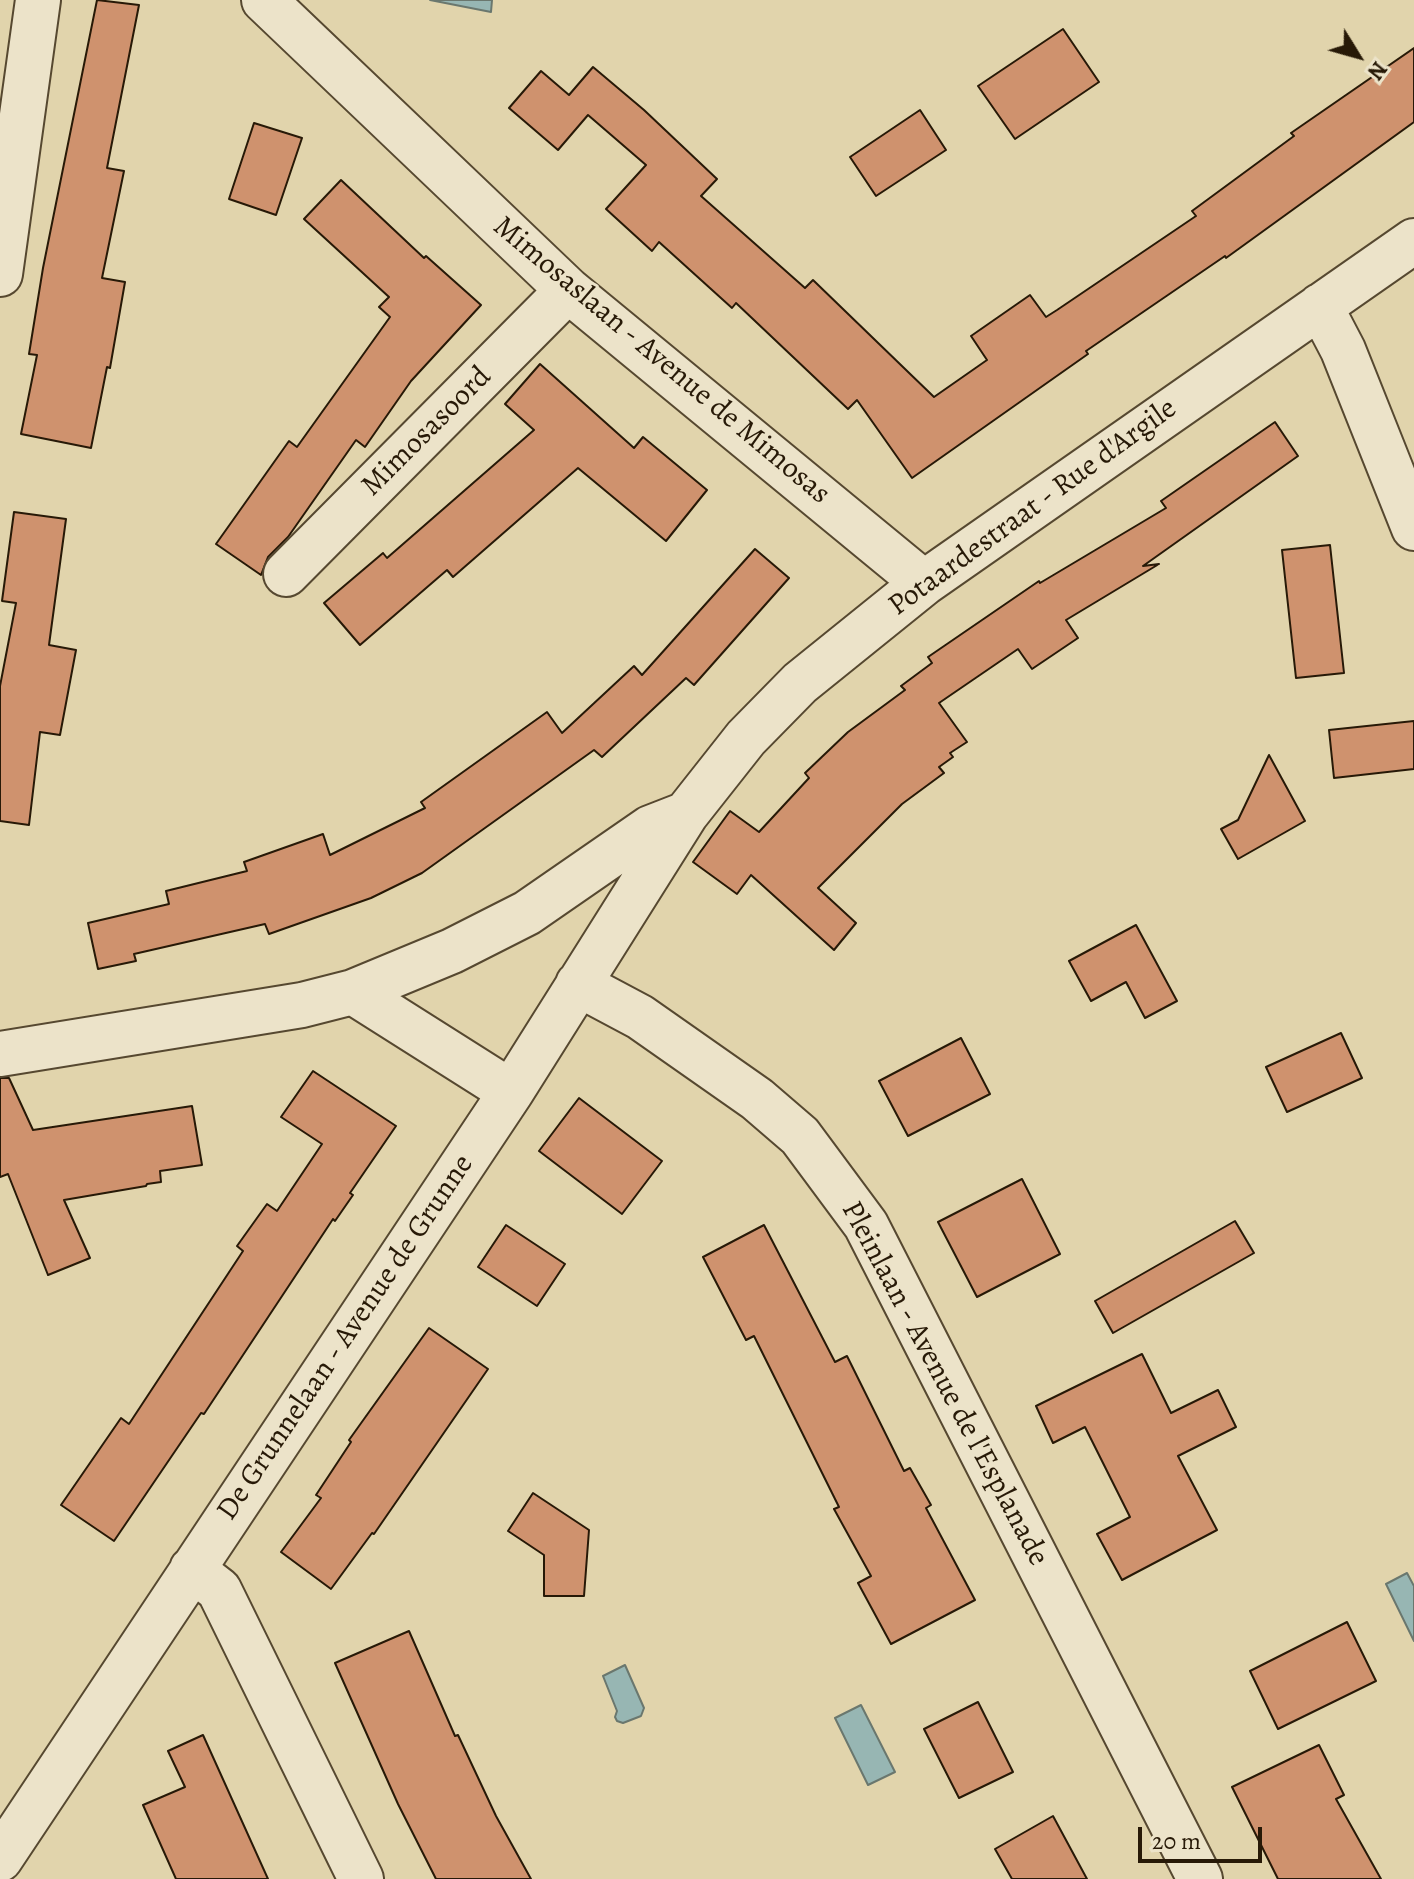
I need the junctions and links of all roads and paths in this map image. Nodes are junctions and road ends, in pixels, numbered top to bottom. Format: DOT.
graph roads {
  1 [pos="38,0"];
  2 [pos="264,0"];
  3 [pos="1414,241"];
  4 [pos="0,274"];
  5 [pos="568,290"];
  6 [pos="1320,306"];
  7 [pos="1414,528"];
  8 [pos="286,574"];
  9 [pos="924,583"];
  10 [pos="686,814"];
  11 [pos="578,984"];
  12 [pos="353,992"];
  13 [pos="0,1054"];
  14 [pos="511,1092"];
  15 [pos="192,1569"];
  16 [pos="0,1859"];
  17 [pos="361,1879"];
  18 [pos="1200,1879"];
  1 -- 4 [label="street"];
  2 -- 5 [label="street, Mimosaslaan - Avenue de Mimosas"];
  3 -- 6 [label="street, Potaardestraat - Rue d'Argile"];
  5 -- 8 [label="street, Mimosasoord"];
  5 -- 9 [label="street, Mimosaslaan - Avenue de Mimosas"];
  6 -- 7 [label="street"];
  6 -- 9 [label="street, Potaardestraat - Rue d'Argile"];
  9 -- 10 [label="street, Potaardestraat - Rue d'Argile"];
  10 -- 11 [label="street, De Grunnelaan - Avenue de Grunne"];
  10 -- 12 [label="street"];
  11 -- 14 [label="street, De Grunnelaan - Avenue de Grunne"];
  11 -- 18 [label="street, Pleinlaan - Avenue de l'Esplanade"];
  12 -- 13 [label="street"];
  12 -- 14 [label="street"];
  14 -- 15 [label="street, De Grunnelaan - Avenue de Grunne"];
  15 -- 16 [label="street, De Grunnelaan - Avenue de Grunne"];
  15 -- 17 [label="street"];
}
